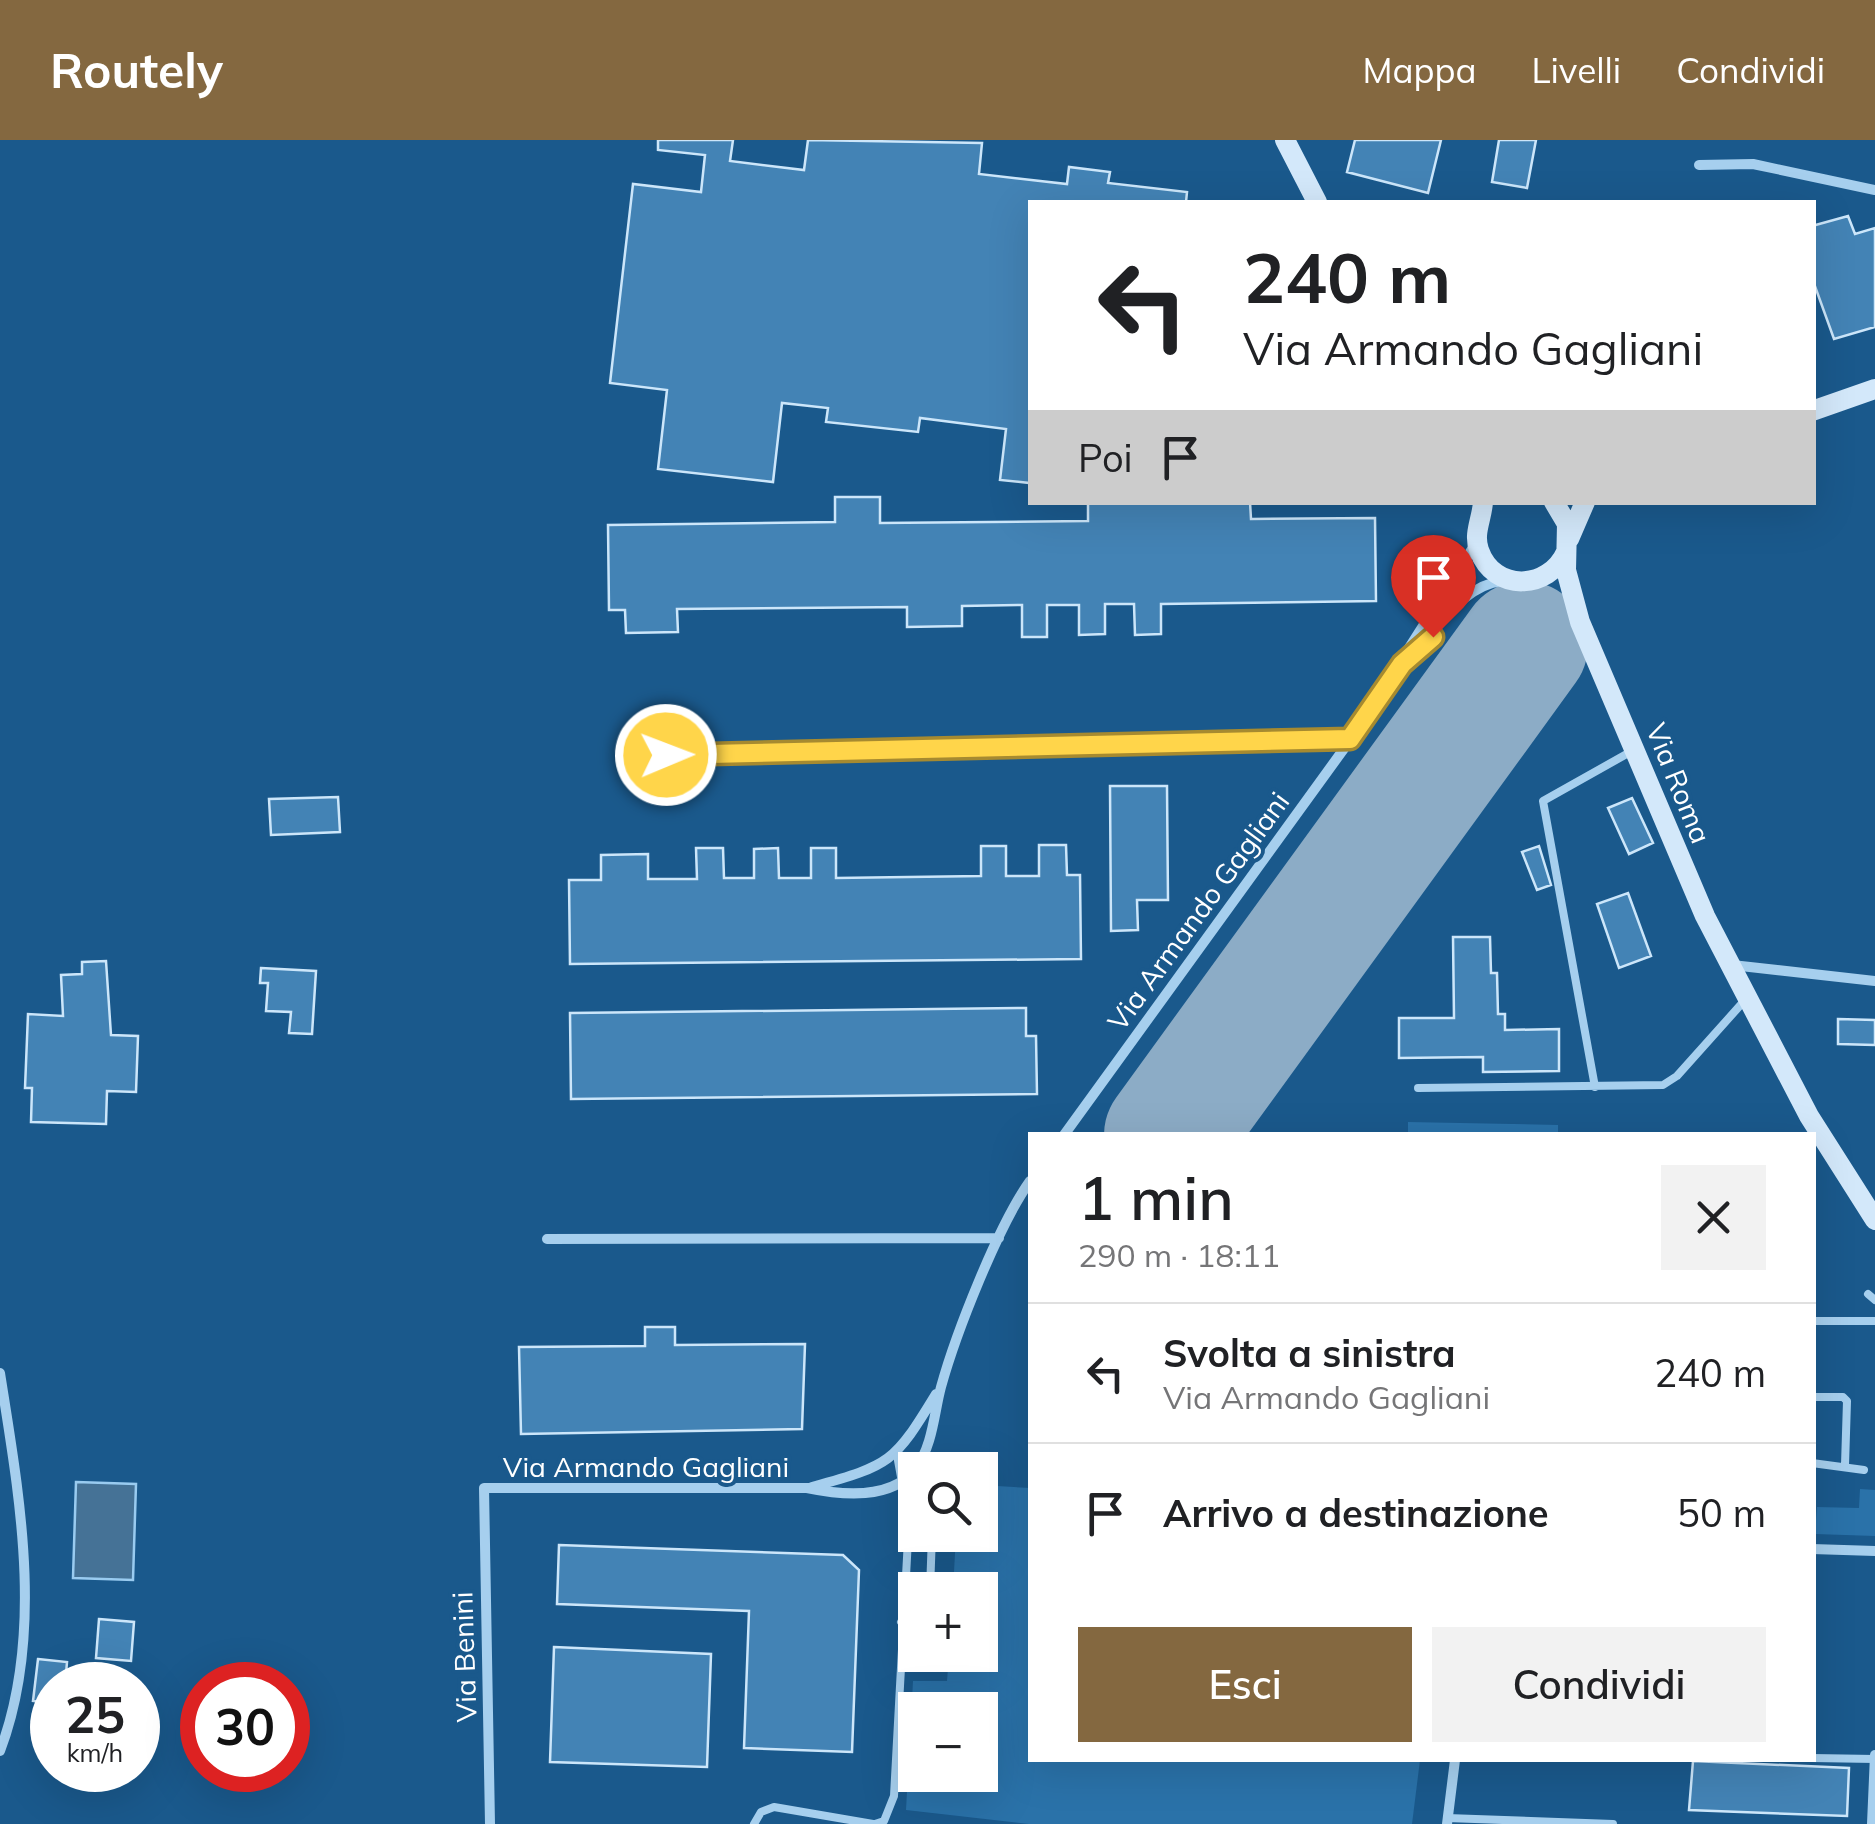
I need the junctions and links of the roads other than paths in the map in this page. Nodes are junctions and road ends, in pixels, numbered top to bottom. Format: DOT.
graph roads {
  1 [pos="1285,140"];
  2 [pos="1698,166"];
  3 [pos="1875,190"];
  4 [pos="1316,200"];
  5 [pos="1875,389"];
  6 [pos="1816,410"];
  7 [pos="1556,505"];
  8 [pos="1583,505"];
  9 [pos="1485,506"];
  10 [pos="1476,538"];
  11 [pos="1568,545"];
  12 [pos="1510,580"];
  13 [pos="1537,580"];
  14 [pos="1580,622"];
  15 [pos="1402,664"];
  16 [pos="1350,739"];
  17 [pos="1635,748"];
  18 [pos="666,755"];
  19 [pos="1728,964"];
  20 [pos="1875,981"];
  21 [pos="1745,1000"];
  22 [pos="1596,1087"];
  23 [pos="1418,1088"];
  24 [pos="1066,1132"];
  25 [pos="1028,1185"];
  26 [pos="1875,1220"];
  27 [pos="546,1238"];
  28 [pos="999,1238"];
  29 [pos="1816,1321"];
  30 [pos="1875,1321"];
  31 [pos="0,1373"];
  32 [pos="942,1385"];
  33 [pos="1816,1397"];
  34 [pos="923,1452"];
  35 [pos="897,1455"];
  36 [pos="898,1462"];
  37 [pos="1816,1464"];
  38 [pos="1846,1465"];
  39 [pos="1864,1470"];
  40 [pos="898,1483"];
  41 [pos="484,1488"];
  42 [pos="807,1488"];
  43 [pos="1816,1549"];
  44 [pos="1875,1551"];
  45 [pos="899,1672"];
  46 [pos="0,1750"];
  47 [pos="1875,1757"];
  48 [pos="1816,1758"];
  49 [pos="1455,1762"];
  50 [pos="890,1812"];
  51 [pos="1447,1821"];
  52 [pos="490,1824"];
  53 [pos="754,1824"];
  54 [pos="874,1824"];
  55 [pos="898,1824"];
  56 [pos="1614,1824"];
  57 [pos="1872,1824"];
  1 -- 4 [label="street"];
  2 -- 3 [label="street"];
  5 -- 6 [label="street"];
  7 -- 11 [label="street, Via Roma"];
  8 -- 11 [label="street"];
  9 -- 10 [label="street"];
  10 -- 12 [label="street"];
  10 -- 15 [label="street, Via Armando Gagliani"];
  11 -- 13 [label="street"];
  11 -- 14 [label="street, Via Roma"];
  12 -- 13 [label="street"];
  12 -- 15 [label="street, Via Armando Gagliani"];
  13 -- 14 [label="street, Via Roma"];
  14 -- 17 [label="street, Via Roma"];
  15 -- 16 [label="street, Via Armando Gagliani"];
  16 -- 18 [label="street"];
  16 -- 24 [label="street, Via Armando Gagliani"];
  17 -- 19 [label="street, Via Roma"];
  17 -- 22 [label="lane"];
  19 -- 20 [label="street"];
  19 -- 21 [label="street, Via Roma"];
  21 -- 22 [label="lane"];
  21 -- 26 [label="street, Via Roma"];
  22 -- 23 [label="lane"];
  25 -- 28 [label="street"];
  27 -- 28 [label="street"];
  28 -- 32 [label="street"];
  29 -- 30 [label="lane"];
  31 -- 46 [label="street"];
  32 -- 34 [label="street"];
  32 -- 35 [label="street"];
  33 -- 38 [label="lane"];
  35 -- 36 [label="lane"];
  35 -- 42 [label="street, Via Armando Gagliani"];
  37 -- 38 [label="lane"];
  38 -- 39 [label="lane"];
  40 -- 42 [label="street, Via Armando Gagliani"];
  41 -- 42 [label="street, Via Armando Gagliani"];
  41 -- 52 [label="street, Via Benini"];
  43 -- 44 [label="street"];
  45 -- 50 [label="lane"];
  47 -- 48 [label="lane"];
  47 -- 57 [label="street"];
  49 -- 51 [label="street"];
  50 -- 54 [label="lane"];
  50 -- 55 [label="lane"];
  51 -- 56 [label="lane"];
  53 -- 54 [label="lane"];
}
